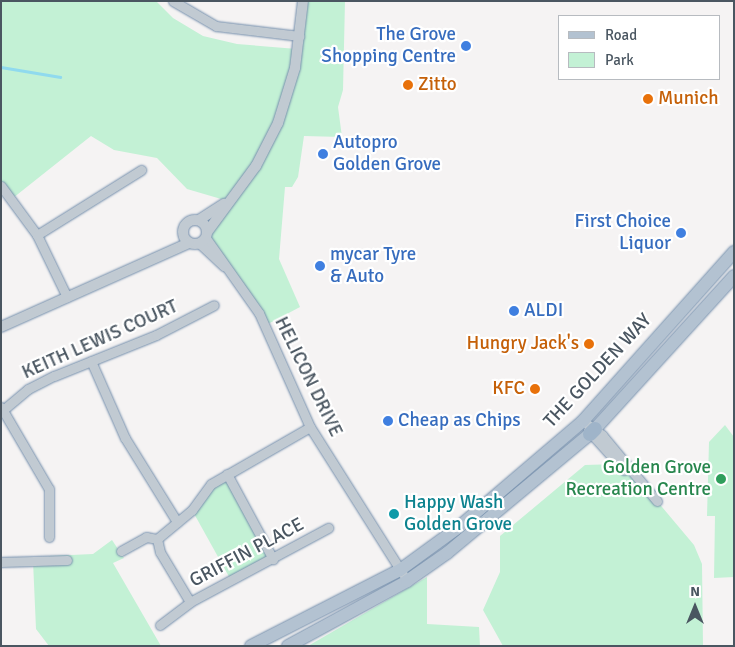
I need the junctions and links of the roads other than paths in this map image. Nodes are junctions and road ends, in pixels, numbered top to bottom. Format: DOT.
graph roads {
  1 [pos="173,1"];
  2 [pos="303,1"];
  3 [pos="299,36"];
  4 [pos="141,170"];
  5 [pos="1,186"];
  6 [pos="229,201"];
  7 [pos="200,220"];
  8 [pos="37,235"];
  9 [pos="197,238"];
  10 [pos="734,252"];
  11 [pos="734,272"];
  12 [pos="734,276"];
  13 [pos="67,296"];
  14 [pos="214,305"];
  15 [pos="1,327"];
  16 [pos="642,354"];
  17 [pos="91,361"];
  18 [pos="654,364"];
  19 [pos="2,408"];
  20 [pos="583,421"];
  21 [pos="310,426"];
  22 [pos="592,431"];
  23 [pos="227,474"];
  24 [pos="657,500"];
  25 [pos="177,522"];
  26 [pos="328,528"];
  27 [pos="160,536"];
  28 [pos="49,537"];
  29 [pos="121,551"];
  30 [pos="272,559"];
  31 [pos="67,560"];
  32 [pos="1,562"];
  33 [pos="404,575"];
  34 [pos="190,602"];
  35 [pos="160,625"];
  36 [pos="251,646"];
  37 [pos="288,646"];
  1 -- 3 [label="street"];
  2 -- 3 [label="street"];
  3 -- 6 [label="street"];
  4 -- 8 [label="street"];
  5 -- 8 [label="street"];
  6 -- 7 [label="street"];
  6 -- 9 [label="street"];
  7 -- 9 [label="street"];
  7 -- 9 [label="street"];
  8 -- 13 [label="street"];
  9 -- 13 [label="street"];
  9 -- 21 [label="street, HELICON DRIVE"];
  10 -- 16 [label="main road, THE GOLDEN WAY"];
  11 -- 16 [label="main road"];
  12 -- 18 [label="main road, THE GOLDEN WAY"];
  13 -- 15 [label="street"];
  14 -- 17 [label="street, KEITH LEWIS COURT"];
  16 -- 18 [label="main road"];
  16 -- 20 [label="main road, THE GOLDEN WAY"];
  17 -- 19 [label="street, KEITH LEWIS COURT"];
  17 -- 25 [label="street"];
  18 -- 22 [label="main road, THE GOLDEN WAY"];
  19 -- 28 [label="street"];
  20 -- 22 [label="street"];
  20 -- 33 [label="main road, THE GOLDEN WAY"];
  21 -- 23 [label="street"];
  21 -- 33 [label="street, HELICON DRIVE"];
  22 -- 24 [label="street"];
  22 -- 33 [label="main road, THE GOLDEN WAY"];
  23 -- 25 [label="street"];
  23 -- 30 [label="street"];
  25 -- 27 [label="street"];
  26 -- 30 [label="street, GRIFFIN PLACE"];
  27 -- 29 [label="street"];
  27 -- 34 [label="street"];
  30 -- 34 [label="street, GRIFFIN PLACE"];
  31 -- 32 [label="street"];
  33 -- 36 [label="main road, THE GOLDEN WAY"];
  33 -- 37 [label="main road, THE GOLDEN WAY"];
  34 -- 35 [label="street, GRIFFIN PLACE"];
}
